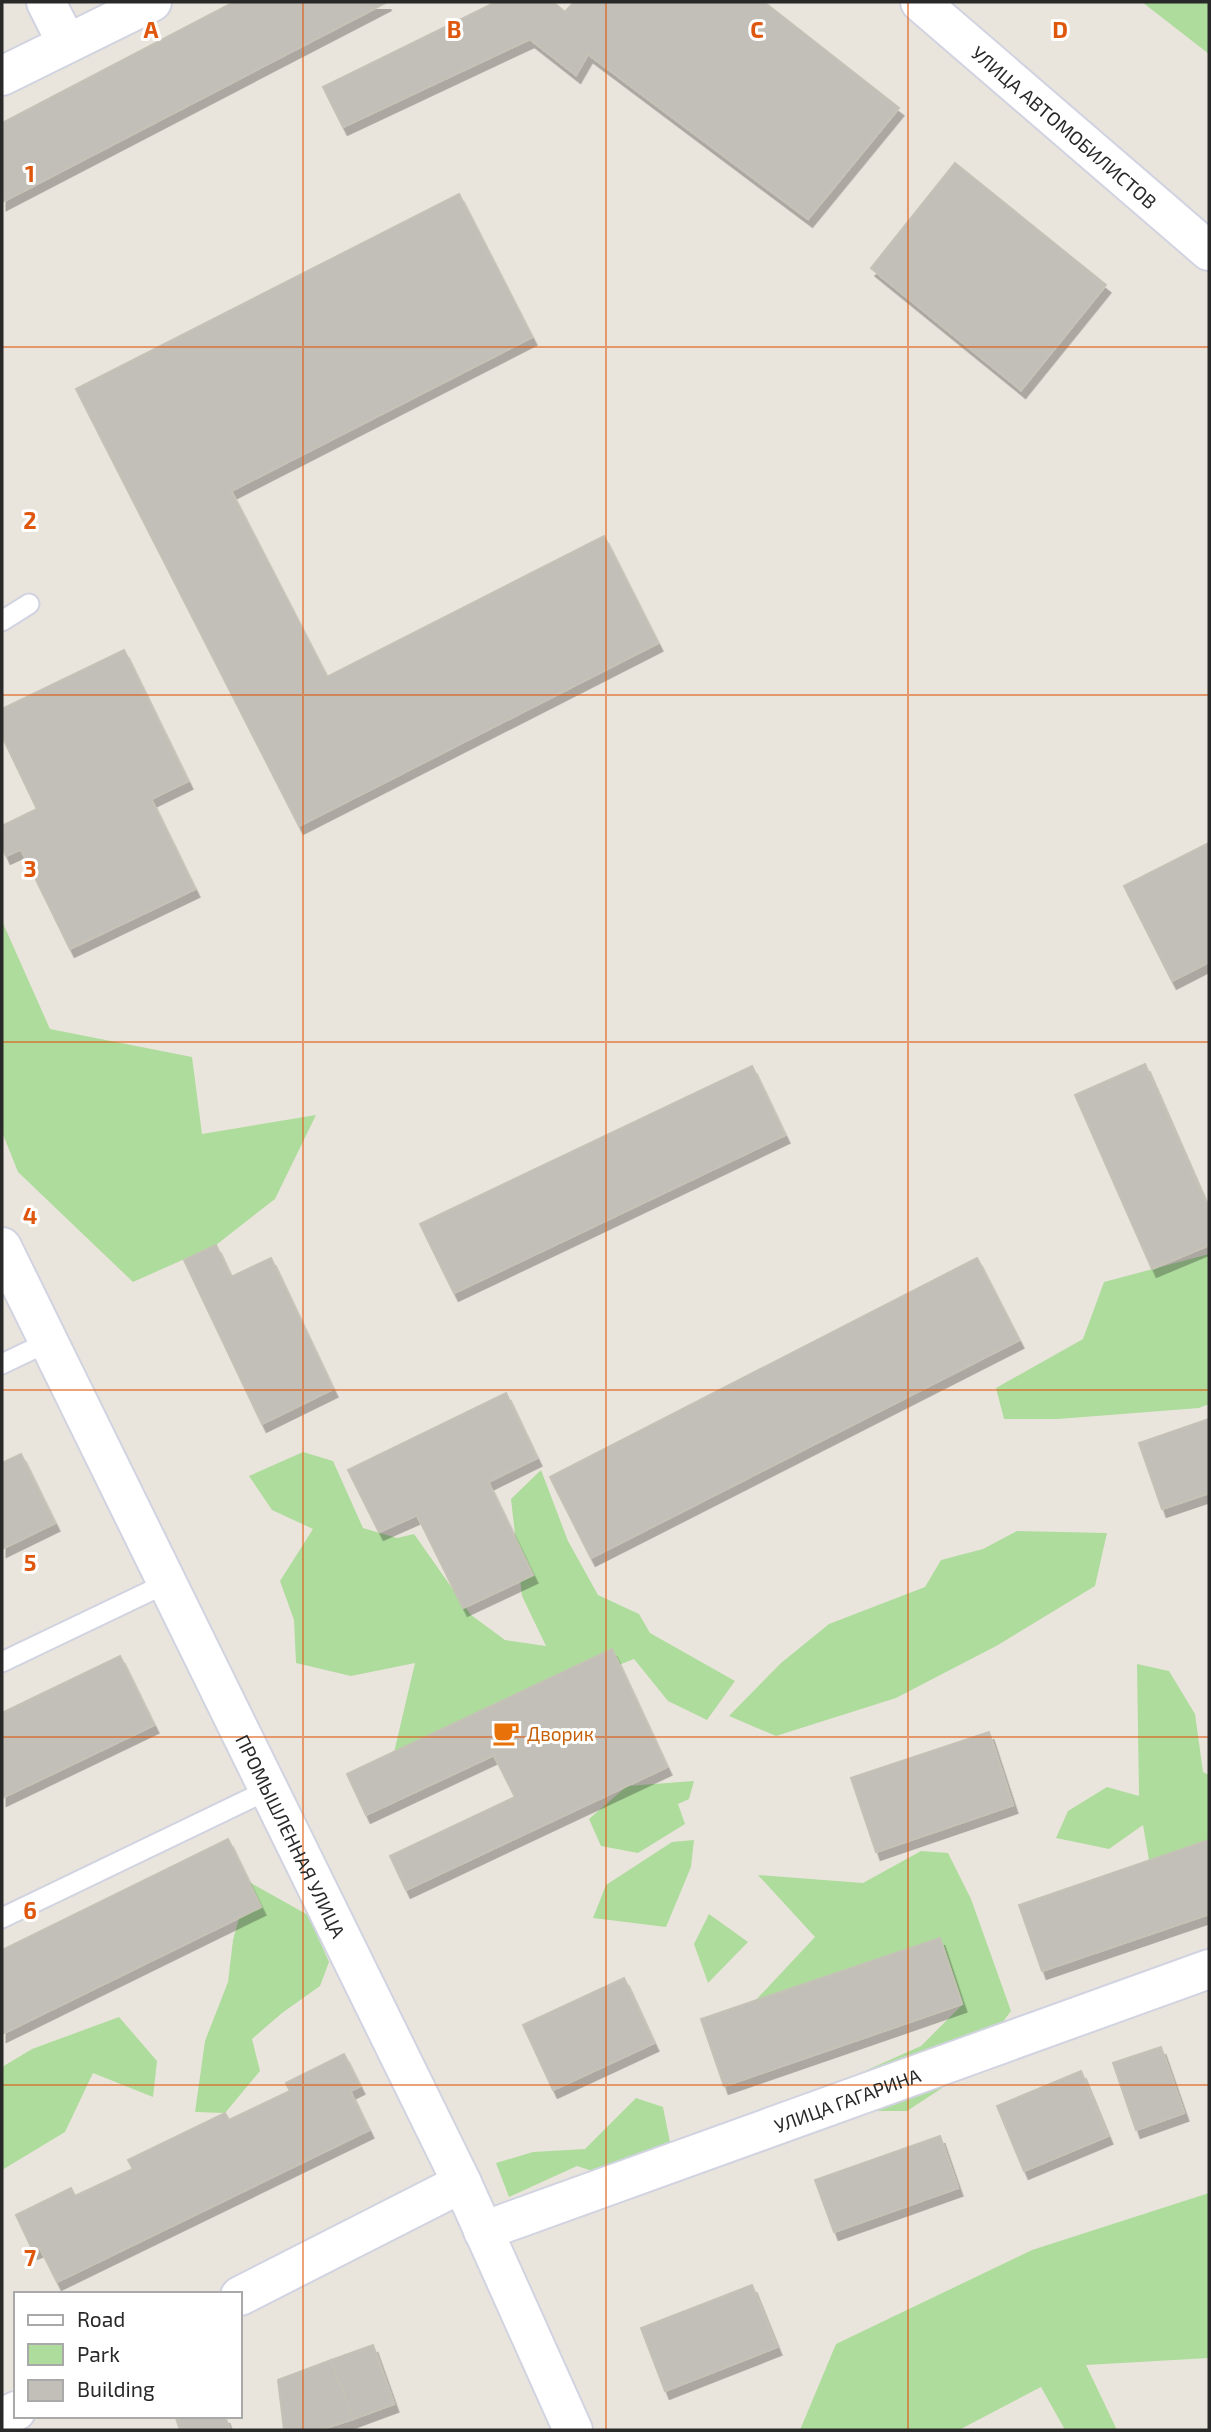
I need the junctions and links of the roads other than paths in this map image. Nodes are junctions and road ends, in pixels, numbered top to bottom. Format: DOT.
graph roads {
  1 [pos="46,2"];
  2 [pos="152,2"];
  3 [pos="920,2"];
  4 [pos="66,42"];
  5 [pos="2,76"];
  6 [pos="1209,251"];
  7 [pos="29,604"];
  8 [pos="2,621"];
  9 [pos="2,1247"];
  10 [pos="48,1342"];
  11 [pos="2,1364"];
  12 [pos="167,1583"];
  13 [pos="2,1662"];
  14 [pos="268,1790"];
  15 [pos="2,1917"];
  16 [pos="1209,1969"];
  17 [pos="461,2183"];
  18 [pos="483,2231"];
  19 [pos="242,2295"];
  20 [pos="573,2430"];
  1 -- 4 [label="street"];
  2 -- 4 [label="street"];
  3 -- 6 [label="street, УЛИЦА АВТОМОБИЛИСТОВ"];
  4 -- 5 [label="street"];
  7 -- 8 [label="lane"];
  9 -- 10 [label="street, ПРОМЫШЛЕННАЯ УЛИЦА"];
  10 -- 11 [label="lane"];
  10 -- 12 [label="street, ПРОМЫШЛЕННАЯ УЛИЦА"];
  12 -- 13 [label="lane"];
  12 -- 14 [label="street, ПРОМЫШЛЕННАЯ УЛИЦА"];
  14 -- 15 [label="lane"];
  14 -- 17 [label="street, ПРОМЫШЛЕННАЯ УЛИЦА"];
  16 -- 18 [label="street, УЛИЦА ГАГАРИНА"];
  17 -- 18 [label="street, ПРОМЫШЛЕННАЯ УЛИЦА"];
  17 -- 19 [label="street"];
  18 -- 20 [label="street, ПРОМЫШЛЕННАЯ УЛИЦА"];
}
